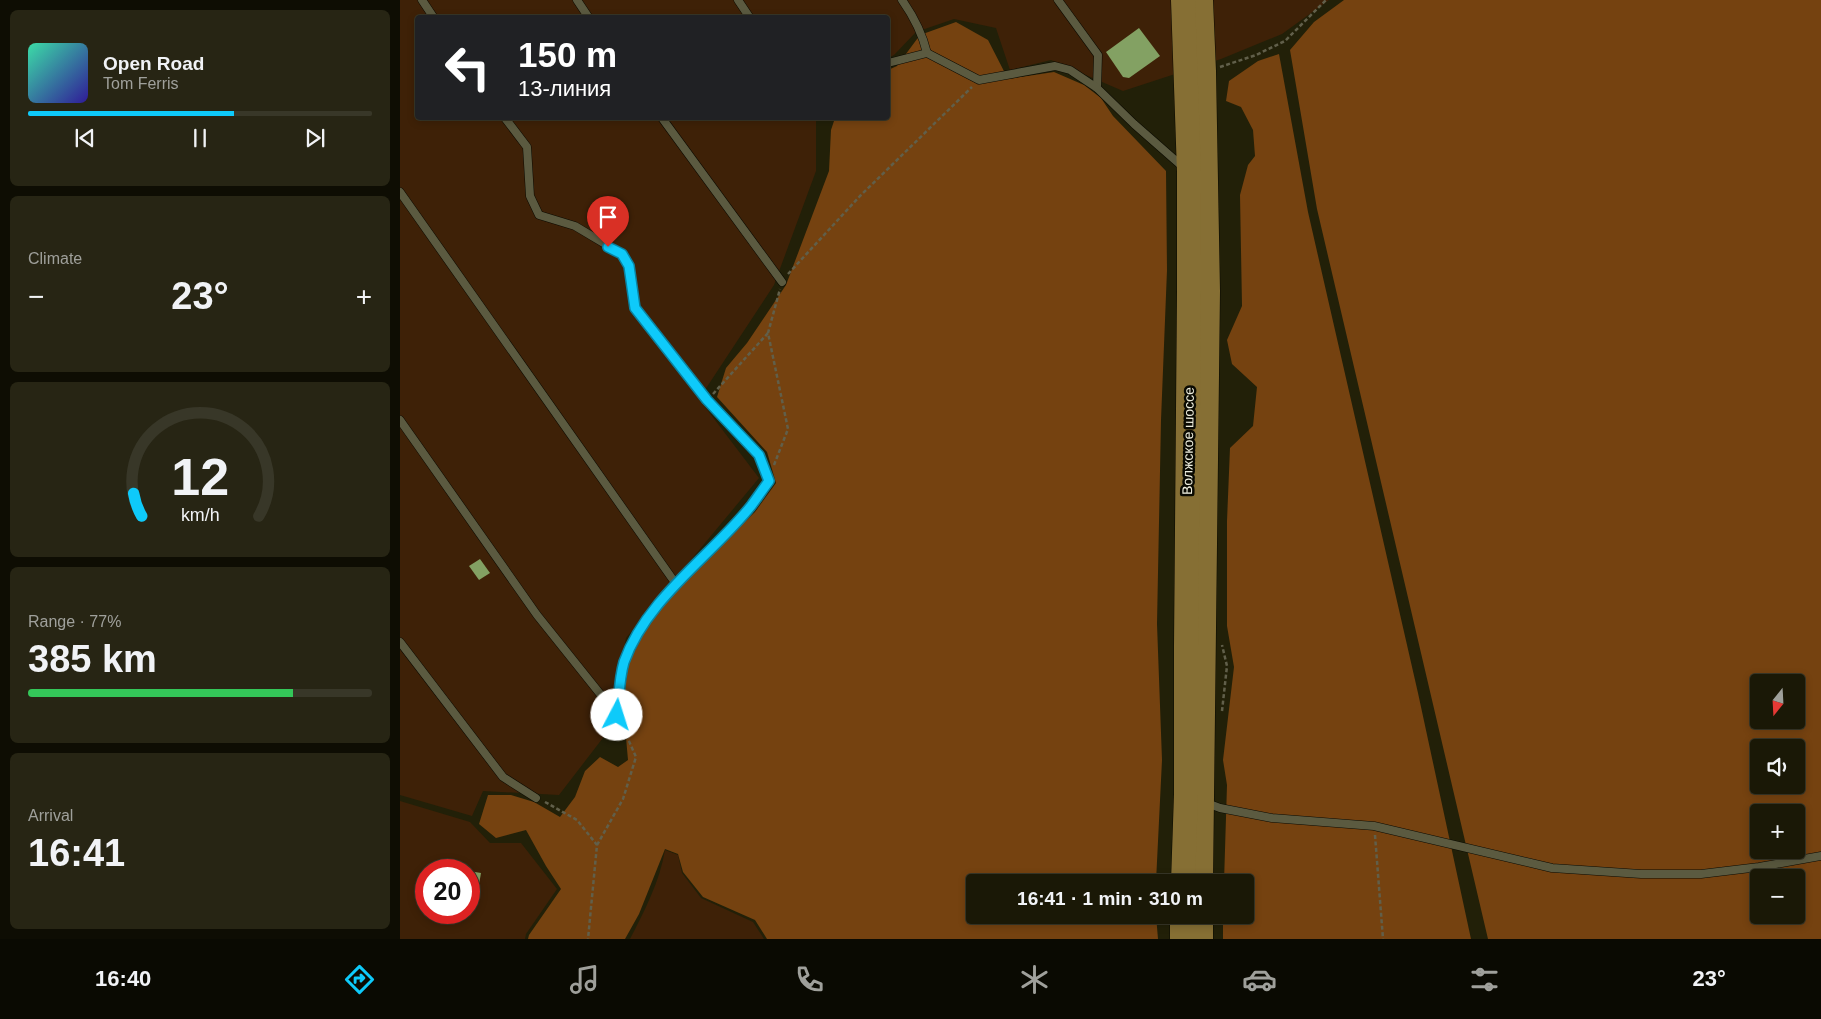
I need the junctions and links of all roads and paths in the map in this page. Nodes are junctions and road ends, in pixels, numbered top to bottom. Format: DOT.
graph roads {
  1 [pos="422,0"];
  2 [pos="577,0"];
  3 [pos="738,0"];
  4 [pos="902,0"];
  5 [pos="1058,0"];
  6 [pos="1183,0"];
  7 [pos="1201,0"];
  8 [pos="1326,0"];
  9 [pos="432,15"];
  10 [pos="587,15"];
  11 [pos="748,15"];
  12 [pos="927,53"];
  13 [pos="890,62"];
  14 [pos="1204,71"];
  15 [pos="979,80"];
  16 [pos="1097,88"];
  17 [pos="507,120"];
  18 [pos="663,120"];
  19 [pos="1189,172"];
  20 [pos="400,192"];
  21 [pos="782,282"];
  22 [pos="768,333"];
  23 [pos="707,400"];
  24 [pos="400,420"];
  25 [pos="769,481"];
  26 [pos="676,584"];
  27 [pos="400,642"];
  28 [pos="617,715"];
  29 [pos="536,798"];
  30 [pos="1202,801"];
  31 [pos="1374,826"];
  32 [pos="597,845"];
  33 [pos="1821,856"];
  34 [pos="1183,874"];
  35 [pos="1201,874"];
  36 [pos="1182,924"];
  37 [pos="1201,924"];
  38 [pos="588,939"];
  39 [pos="1182,939"];
  40 [pos="1201,939"];
  41 [pos="1384,939"];
  1 -- 9 [label="lane"];
  2 -- 10 [label="lane"];
  3 -- 11 [label="lane"];
  4 -- 12 [label="lane"];
  5 -- 16 [label="lane"];
  6 -- 19 [label="main road, Волжское шоссе"];
  7 -- 14 [label="main road, Волжское шоссе"];
  8 -- 14 [label="path"];
  12 -- 13 [label="lane"];
  12 -- 15 [label="lane"];
  14 -- 30 [label="main road, Волжское шоссе"];
  15 -- 16 [label="lane"];
  15 -- 21 [label="path"];
  16 -- 19 [label="lane"];
  17 -- 23 [label="lane"];
  18 -- 21 [label="lane"];
  19 -- 34 [label="main road, Волжское шоссе"];
  20 -- 26 [label="lane"];
  21 -- 22 [label="path"];
  22 -- 23 [label="path"];
  22 -- 25 [label="path"];
  23 -- 25 [label="lane"];
  24 -- 28 [label="lane"];
  25 -- 26 [label="lane"];
  26 -- 28 [label="lane"];
  27 -- 29 [label="lane"];
  28 -- 32 [label="path"];
  29 -- 32 [label="path"];
  30 -- 31 [label="lane"];
  30 -- 35 [label="main road, Волжское шоссе"];
  31 -- 33 [label="lane"];
  31 -- 41 [label="path"];
  32 -- 38 [label="path"];
  36 -- 39 [label="main road"];
  37 -- 40 [label="main road"];
}
